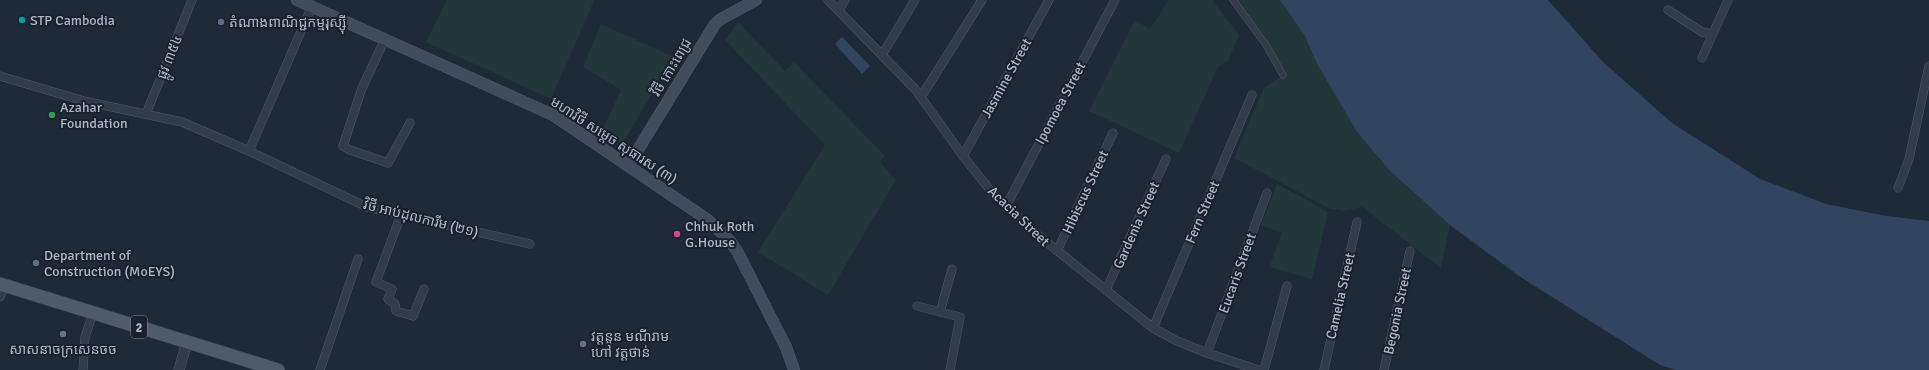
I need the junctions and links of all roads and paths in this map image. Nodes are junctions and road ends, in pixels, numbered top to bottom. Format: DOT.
graph roads {
  1 [pos="192,0"];
  2 [pos="297,0"];
  3 [pos="756,0"];
  4 [pos="828,0"];
  5 [pos="845,0"];
  6 [pos="915,0"];
  7 [pos="982,0"];
  8 [pos="1049,0"];
  9 [pos="1115,0"];
  10 [pos="1233,0"];
  11 [pos="1728,0"];
  12 [pos="312,6"];
  13 [pos="839,10"];
  14 [pos="1668,10"];
  15 [pos="1712,34"];
  16 [pos="385,39"];
  17 [pos="882,55"];
  18 [pos="1702,58"];
  19 [pos="1929,66"];
  20 [pos="1283,75"];
  21 [pos="0,76"];
  22 [pos="1927,87"];
  23 [pos="1252,95"];
  24 [pos="921,98"];
  25 [pos="146,114"];
  26 [pos="410,123"];
  27 [pos="1113,133"];
  28 [pos="249,151"];
  29 [pos="963,156"];
  30 [pos="1166,159"];
  31 [pos="628,166"];
  32 [pos="1898,188"];
  33 [pos="1267,193"];
  34 [pos="1006,206"];
  35 [pos="401,215"];
  36 [pos="1357,222"];
  37 [pos="530,244"];
  38 [pos="1057,251"];
  39 [pos="1410,251"];
  40 [pos="358,259"];
  41 [pos="952,269"];
  42 [pos="1287,286"];
  43 [pos="1,288"];
  44 [pos="424,290"];
  45 [pos="1106,290"];
  46 [pos="916,306"];
  47 [pos="940,312"];
  48 [pos="93,313"];
  49 [pos="1153,328"];
  50 [pos="187,342"];
  51 [pos="1207,353"];
  52 [pos="83,370"];
  53 [pos="179,370"];
  54 [pos="278,370"];
  55 [pos="320,370"];
  56 [pos="794,370"];
  57 [pos="950,370"];
  58 [pos="1258,370"];
  59 [pos="1264,370"];
  60 [pos="1324,370"];
  61 [pos="1384,370"];
  1 -- 25 [label="street, ផ្លូវ ៣៥៤"];
  2 -- 12 [label="main road, មហាវិថី សម្តេច សុធារស (៣)"];
  3 -- 31 [label="main road, វិថី កោះពេជ្រ"];
  4 -- 13 [label="street, Acacia Street"];
  5 -- 13 [label="street"];
  6 -- 17 [label="street"];
  7 -- 24 [label="street"];
  8 -- 29 [label="street, Jasmine Street"];
  9 -- 34 [label="street, Ipomoea Street"];
  10 -- 20 [label="street"];
  11 -- 15 [label="street"];
  12 -- 16 [label="main road, មហាវិថី សម្តេច សុធារស (៣)"];
  12 -- 28 [label="street"];
  13 -- 17 [label="street, Acacia Street"];
  14 -- 15 [label="street"];
  15 -- 18 [label="street"];
  16 -- 26 [label="street"];
  16 -- 31 [label="main road, មហាវិថី សម្តេច សុធារស (៣)"];
  17 -- 24 [label="street, Acacia Street"];
  19 -- 22 [label="street"];
  21 -- 25 [label="street, វិថី អាប់ដុលការីម (២១)"];
  22 -- 32 [label="street"];
  23 -- 49 [label="street, Fern Street"];
  24 -- 29 [label="street, Acacia Street"];
  25 -- 28 [label="street, វិថី អាប់ដុលការីម (២១)"];
  27 -- 38 [label="street, Hibiscus Street"];
  28 -- 35 [label="street, វិថី អាប់ដុលការីម (២១)"];
  29 -- 34 [label="street, Acacia Street"];
  30 -- 45 [label="street, Gardenia Street"];
  31 -- 56 [label="main road, មហាវិថី សម្តេច សុធារស (៣)"];
  33 -- 51 [label="street, Eucaris Street"];
  34 -- 38 [label="street, Acacia Street"];
  35 -- 37 [label="street, វិថី អាប់ដុលការីម (២១)"];
  35 -- 44 [label="street"];
  36 -- 60 [label="street, Camelia Street"];
  38 -- 45 [label="street, Acacia Street"];
  39 -- 61 [label="street, Begonia Street"];
  40 -- 55 [label="street"];
  41 -- 47 [label="street"];
  42 -- 59 [label="street"];
  43 -- 48 [label="main road, 2"];
  45 -- 49 [label="street, Acacia Street"];
  46 -- 47 [label="street"];
  47 -- 57 [label="street"];
  48 -- 50 [label="main road, 2"];
  48 -- 52 [label="street"];
  49 -- 51 [label="street, Acacia Street"];
  50 -- 53 [label="street"];
  50 -- 54 [label="main road, 2"];
  51 -- 58 [label="street, Acacia Street"];
}
